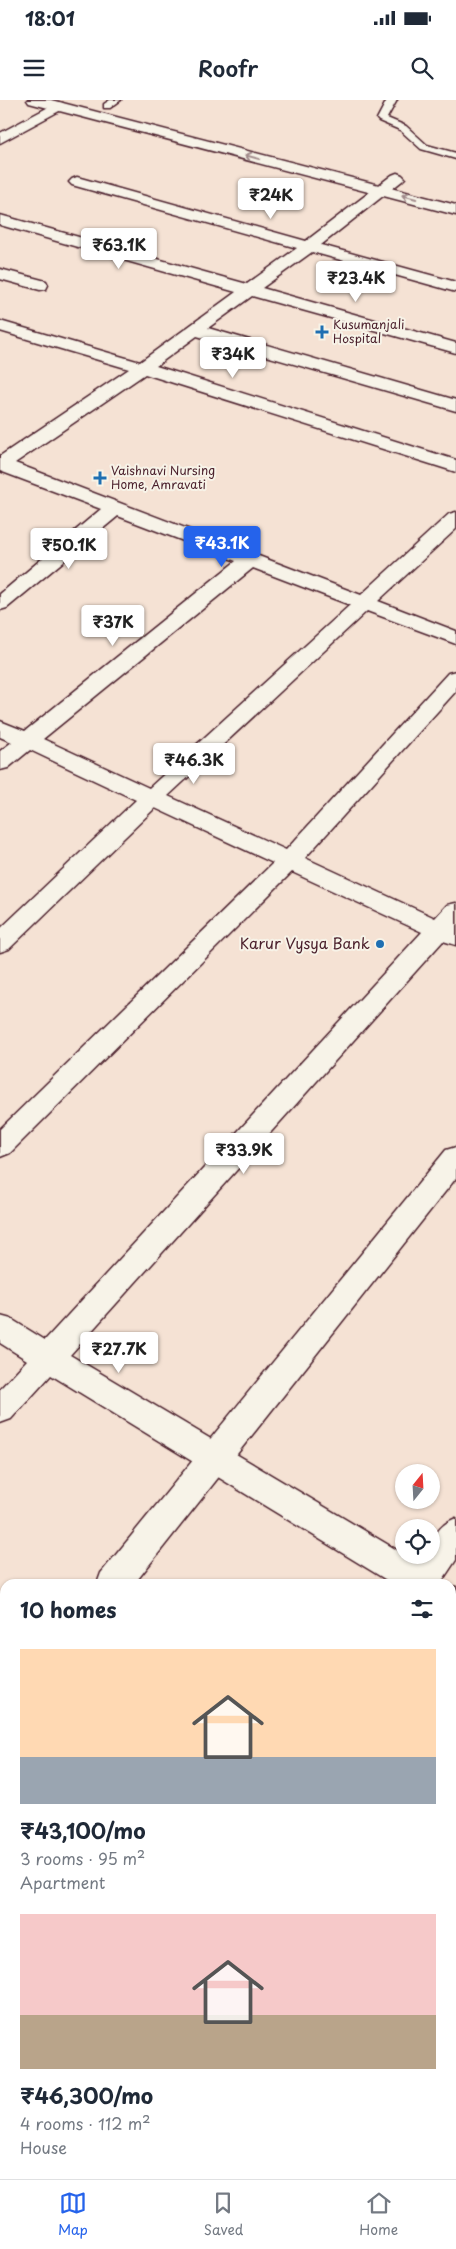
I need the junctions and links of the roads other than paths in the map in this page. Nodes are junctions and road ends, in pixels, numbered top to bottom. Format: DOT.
graph roads {
  1 [pos="34,100"];
  2 [pos="85,100"];
  3 [pos="392,100"];
  4 [pos="112,103"];
  5 [pos="58,106"];
  6 [pos="0,139"];
  7 [pos="281,149"];
  8 [pos="456,156"];
  9 [pos="378,173"];
  10 [pos="397,178"];
  11 [pos="78,182"];
  12 [pos="414,182"];
  13 [pos="382,190"];
  14 [pos="456,210"];
  15 [pos="0,220"];
  16 [pos="308,247"];
  17 [pos="0,274"];
  18 [pos="40,285"];
  19 [pos="456,286"];
  20 [pos="247,290"];
  21 [pos="0,326"];
  22 [pos="195,330"];
  23 [pos="456,348"];
  24 [pos="143,368"];
  25 [pos="456,406"];
  26 [pos="0,464"];
  27 [pos="456,466"];
  28 [pos="115,508"];
  29 [pos="456,518"];
  30 [pos="250,560"];
  31 [pos="364,603"];
  32 [pos="0,604"];
  33 [pos="456,638"];
  34 [pos="456,678"];
  35 [pos="0,728"];
  36 [pos="28,740"];
  37 [pos="0,763"];
  38 [pos="153,797"];
  39 [pos="290,860"];
  40 [pos="451,926"];
  41 [pos="0,943"];
  42 [pos="0,1146"];
  43 [pos="456,1158"];
  44 [pos="0,1328"];
  45 [pos="48,1357"];
  46 [pos="0,1410"];
  47 [pos="215,1458"];
  48 [pos="456,1533"];
  49 [pos="117,1579"];
  50 [pos="415,1579"];
  51 [pos="425,1579"];
  1 -- 5 [label="street"];
  2 -- 4 [label="street"];
  3 -- 8 [label="lane"];
  4 -- 7 [label="street"];
  5 -- 6 [label="street"];
  13 -- 5 [label="street, one-way"];
  9 -- 10 [label="street"];
  10 -- 12 [label="street"];
  10 -- 13 [label="street"];
  11 -- 16 [label="street"];
  14 -- 13 [label="street, one-way"];
  13 -- 16 [label="street"];
  15 -- 20 [label="street"];
  16 -- 19 [label="street"];
  16 -- 20 [label="street"];
  17 -- 18 [label="street"];
  20 -- 22 [label="street"];
  20 -- 23 [label="street"];
  21 -- 24 [label="street"];
  22 -- 24 [label="street"];
  22 -- 25 [label="street"];
  24 -- 26 [label="street"];
  24 -- 27 [label="street"];
  26 -- 28 [label="street"];
  28 -- 30 [label="street"];
  28 -- 32 [label="street"];
  29 -- 31 [label="street"];
  30 -- 31 [label="street"];
  30 -- 36 [label="street"];
  31 -- 33 [label="street"];
  31 -- 38 [label="street"];
  34 -- 39 [label="street"];
  35 -- 36 [label="street"];
  36 -- 37 [label="street"];
  36 -- 38 [label="street"];
  38 -- 39 [label="street"];
  38 -- 41 [label="street"];
  39 -- 40 [label="street"];
  39 -- 42 [label="street"];
  40 -- 45 [label="street"];
  43 -- 47 [label="street"];
  44 -- 45 [label="street"];
  45 -- 46 [label="street"];
  45 -- 47 [label="street"];
  47 -- 49 [label="street"];
  47 -- 50 [label="street"];
  48 -- 51 [label="street"];
}
